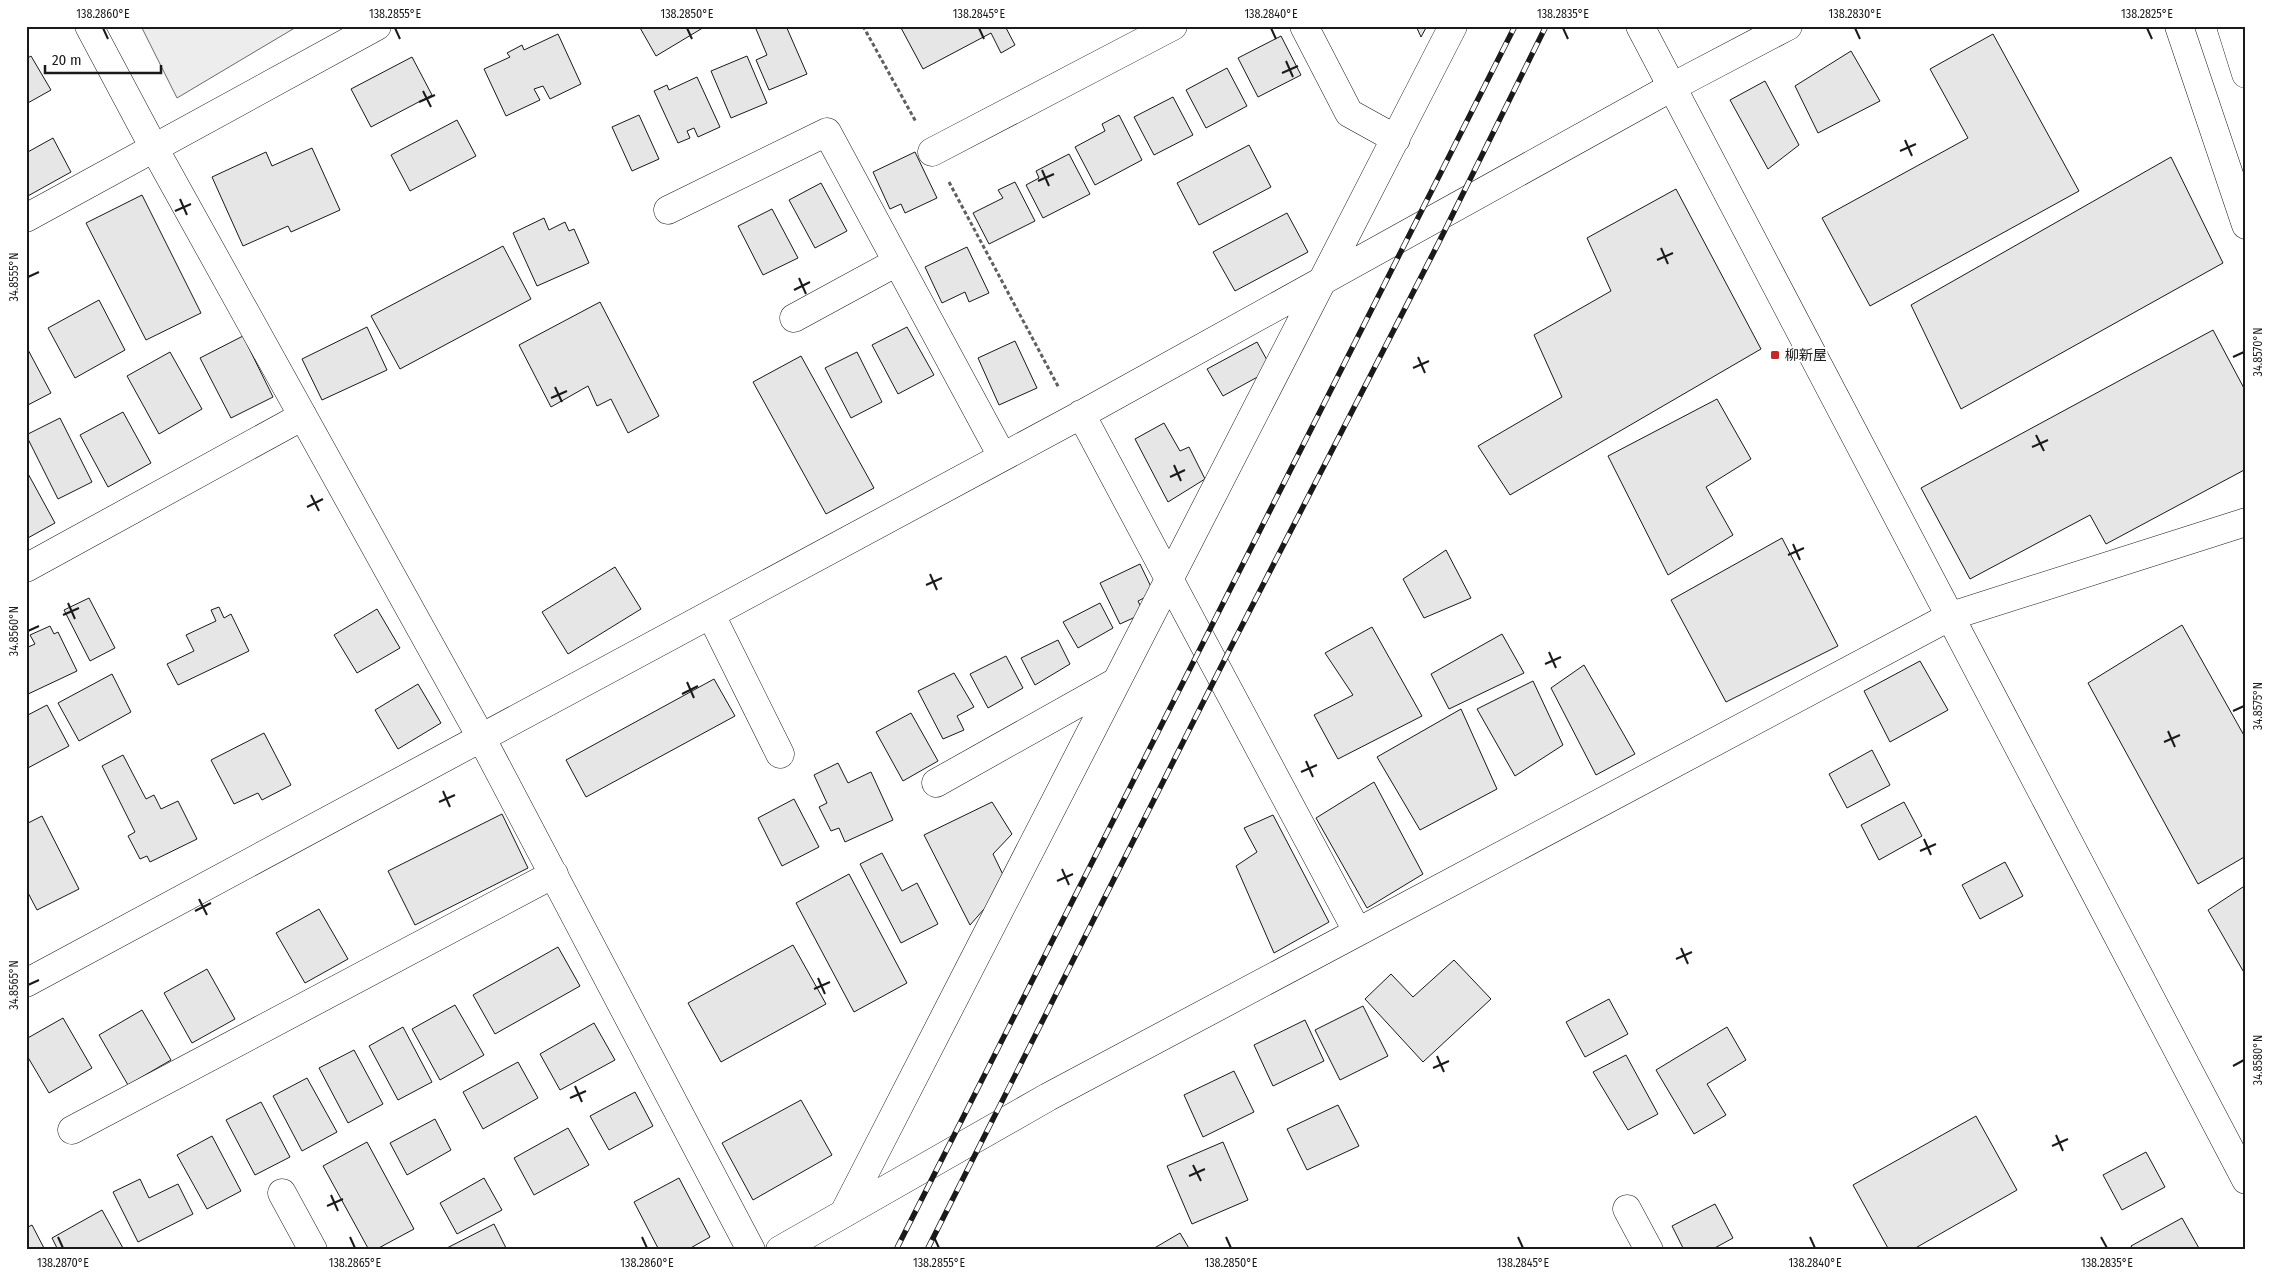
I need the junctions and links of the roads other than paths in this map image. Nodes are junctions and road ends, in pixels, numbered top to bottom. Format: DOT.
graph roads {
  1 [pos="89,26"];
  2 [pos="377,26"];
  3 [pos="1173,26"];
  4 [pos="1304,26"];
  5 [pos="1453,26"];
  6 [pos="1640,26"];
  7 [pos="1788,26"];
  8 [pos="2179,26"];
  9 [pos="2231,26"];
  10 [pos="2246,74"];
  11 [pos="1672,87"];
  12 [pos="1396,139"];
  13 [pos="154,148"];
  14 [pos="932,152"];
  15 [pos="668,210"];
  16 [pos="26,218"];
  17 [pos="2246,225"];
  18 [pos="897,262"];
  19 [pos="1325,277"];
  20 [pos="794,318"];
  21 [pos="303,416"];
  22 [pos="1078,416"];
  23 [pos="1002,456"];
  24 [pos="2246,522"];
  25 [pos="26,568"];
  26 [pos="1169,580"];
  27 [pos="711,615"];
  28 [pos="1951,616"];
  29 [pos="1116,682"];
  30 [pos="482,739"];
  31 [pos="780,754"];
  32 [pos="936,783"];
  33 [pos="554,874"];
  34 [pos="1357,932"];
  35 [pos="26,983"];
  36 [pos="72,1130"];
  37 [pos="2246,1180"];
  38 [pos="282,1192"];
  39 [pos="1627,1209"];
  40 [pos="844,1213"];
  41 [pos="313,1250"];
  42 [pos="751,1250"];
  43 [pos="780,1250"];
  44 [pos="1649,1250"];
  1 -- 13 [label="main road"];
  2 -- 13 [label="main road"];
  3 -- 14 [label="main road"];
  4 -- 12 [label="main road"];
  5 -- 12 [label="main road"];
  6 -- 11 [label="main road"];
  7 -- 11 [label="main road"];
  8 -- 17 [label="main road"];
  9 -- 10 [label="main road"];
  11 -- 19 [label="main road"];
  11 -- 28 [label="main road"];
  12 -- 19 [label="main road"];
  13 -- 16 [label="main road"];
  13 -- 21 [label="main road"];
  15 -- 18 [label="main road"];
  18 -- 20 [label="main road"];
  18 -- 23 [label="main road"];
  19 -- 22 [label="main road"];
  19 -- 26 [label="main road"];
  21 -- 25 [label="main road"];
  21 -- 30 [label="main road"];
  22 -- 23 [label="main road"];
  22 -- 26 [label="main road"];
  23 -- 27 [label="main road"];
  24 -- 28 [label="main road"];
  26 -- 29 [label="main road"];
  26 -- 34 [label="main road"];
  27 -- 30 [label="main road"];
  27 -- 31 [label="main road"];
  28 -- 34 [label="main road"];
  28 -- 37 [label="main road"];
  29 -- 32 [label="main road"];
  29 -- 40 [label="main road"];
  30 -- 33 [label="main road"];
  30 -- 35 [label="main road"];
  33 -- 36 [label="main road"];
  33 -- 42 [label="main road"];
  34 -- 40 [label="main road"];
  38 -- 41 [label="main road"];
  39 -- 44 [label="main road"];
  40 -- 43 [label="main road"];
}
